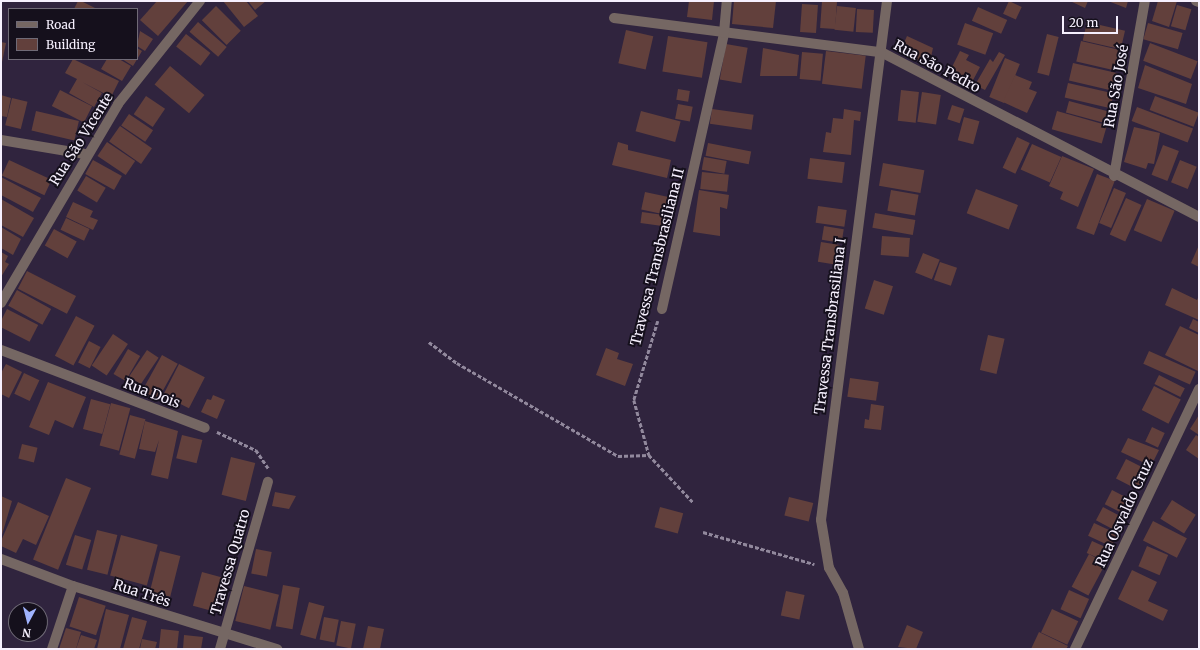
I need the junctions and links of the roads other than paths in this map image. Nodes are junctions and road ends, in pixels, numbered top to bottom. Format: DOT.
graph roads {
  1 [pos="200,1"];
  2 [pos="727,1"];
  3 [pos="887,1"];
  4 [pos="1145,1"];
  5 [pos="614,18"];
  6 [pos="724,33"];
  7 [pos="881,52"];
  8 [pos="1,140"];
  9 [pos="85,154"];
  10 [pos="1114,176"];
  11 [pos="1199,217"];
  12 [pos="1,303"];
  13 [pos="662,309"];
  14 [pos="1,350"];
  15 [pos="1199,389"];
  16 [pos="205,428"];
  17 [pos="268,482"];
  18 [pos="1,559"];
  19 [pos="73,586"];
  20 [pos="223,634"];
  21 [pos="52,649"];
  22 [pos="220,649"];
  23 [pos="277,649"];
  24 [pos="859,649"];
  25 [pos="1075,649"];
  1 -- 9 [label="street, Rua São Vicente"];
  2 -- 6 [label="street, Travessa Transbrasiliana II"];
  3 -- 7 [label="street, Travessa Transbrasiliana I"];
  4 -- 10 [label="street, Rua São José"];
  5 -- 6 [label="street, Rua São Pedro"];
  6 -- 7 [label="street, Rua São Pedro"];
  6 -- 13 [label="street, Travessa Transbrasiliana II"];
  7 -- 10 [label="street, Rua São Pedro"];
  7 -- 24 [label="street, Travessa Transbrasiliana I"];
  8 -- 9 [label="street"];
  9 -- 12 [label="street, Rua São Vicente"];
  10 -- 11 [label="street, Rua São Pedro"];
  14 -- 16 [label="street, Rua Dois"];
  15 -- 25 [label="street, Rua Osvaldo Cruz"];
  17 -- 20 [label="street, Travessa Quatro"];
  18 -- 19 [label="street, Rua Três"];
  19 -- 20 [label="street, Rua Três"];
  19 -- 21 [label="street"];
  20 -- 22 [label="street, Travessa Quatro"];
  20 -- 23 [label="street, Rua Três"];
}
